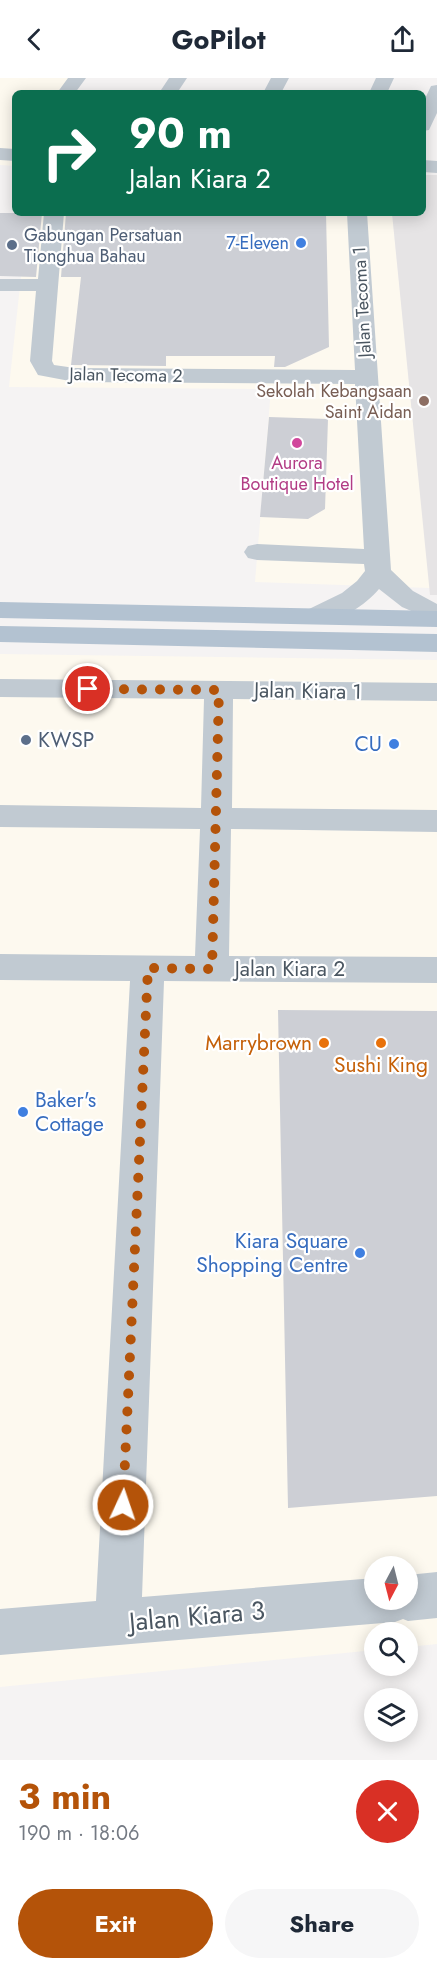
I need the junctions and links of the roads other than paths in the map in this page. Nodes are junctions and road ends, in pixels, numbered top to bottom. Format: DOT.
graph roads {
  1 [pos="437,90"];
  2 [pos="426,118"];
  3 [pos="54,216"];
  4 [pos="357,216"];
  5 [pos="0,285"];
  6 [pos="49,285"];
  7 [pos="367,377"];
  8 [pos="257,552"];
  9 [pos="377,564"];
  10 [pos="0,610"];
  11 [pos="437,614"];
  12 [pos="317,616"];
  13 [pos="437,620"];
  14 [pos="0,634"];
  15 [pos="437,643"];
  16 [pos="0,688"];
  17 [pos="219,690"];
  18 [pos="437,692"];
  19 [pos="0,816"];
  20 [pos="216,818"];
  21 [pos="437,821"];
  22 [pos="0,967"];
  23 [pos="148,968"];
  24 [pos="212,969"];
  25 [pos="437,970"];
  26 [pos="437,1595"];
  27 [pos="418,1597"];
  28 [pos="364,1602"];
  29 [pos="118,1622"];
  30 [pos="0,1632"];
  1 -- 2 [label="street"];
  3 -- 6 [label="street, Jalan Tecoma 2"];
  4 -- 7 [label="street, Jalan Tecoma 1"];
  5 -- 6 [label="street"];
  6 -- 7 [label="street, Jalan Tecoma 2"];
  7 -- 9 [label="street, Jalan Tecoma 1"];
  8 -- 9 [label="street"];
  9 -- 11 [label="street"];
  9 -- 12 [label="street"];
  10 -- 12 [label="main road"];
  12 -- 13 [label="main road"];
  14 -- 15 [label="main road"];
  16 -- 17 [label="street, Jalan Kiara 1"];
  17 -- 18 [label="street, Jalan Kiara 1"];
  17 -- 20 [label="street"];
  19 -- 20 [label="street"];
  20 -- 21 [label="street"];
  20 -- 24 [label="street"];
  22 -- 23 [label="street, Jalan Kiara 2"];
  23 -- 24 [label="street, Jalan Kiara 2"];
  23 -- 29 [label="street"];
  24 -- 25 [label="street, Jalan Kiara 2"];
  26 -- 27 [label="street"];
  28 -- 29 [label="street, Jalan Kiara 3"];
  29 -- 30 [label="street, Jalan Kiara 3"];
}
